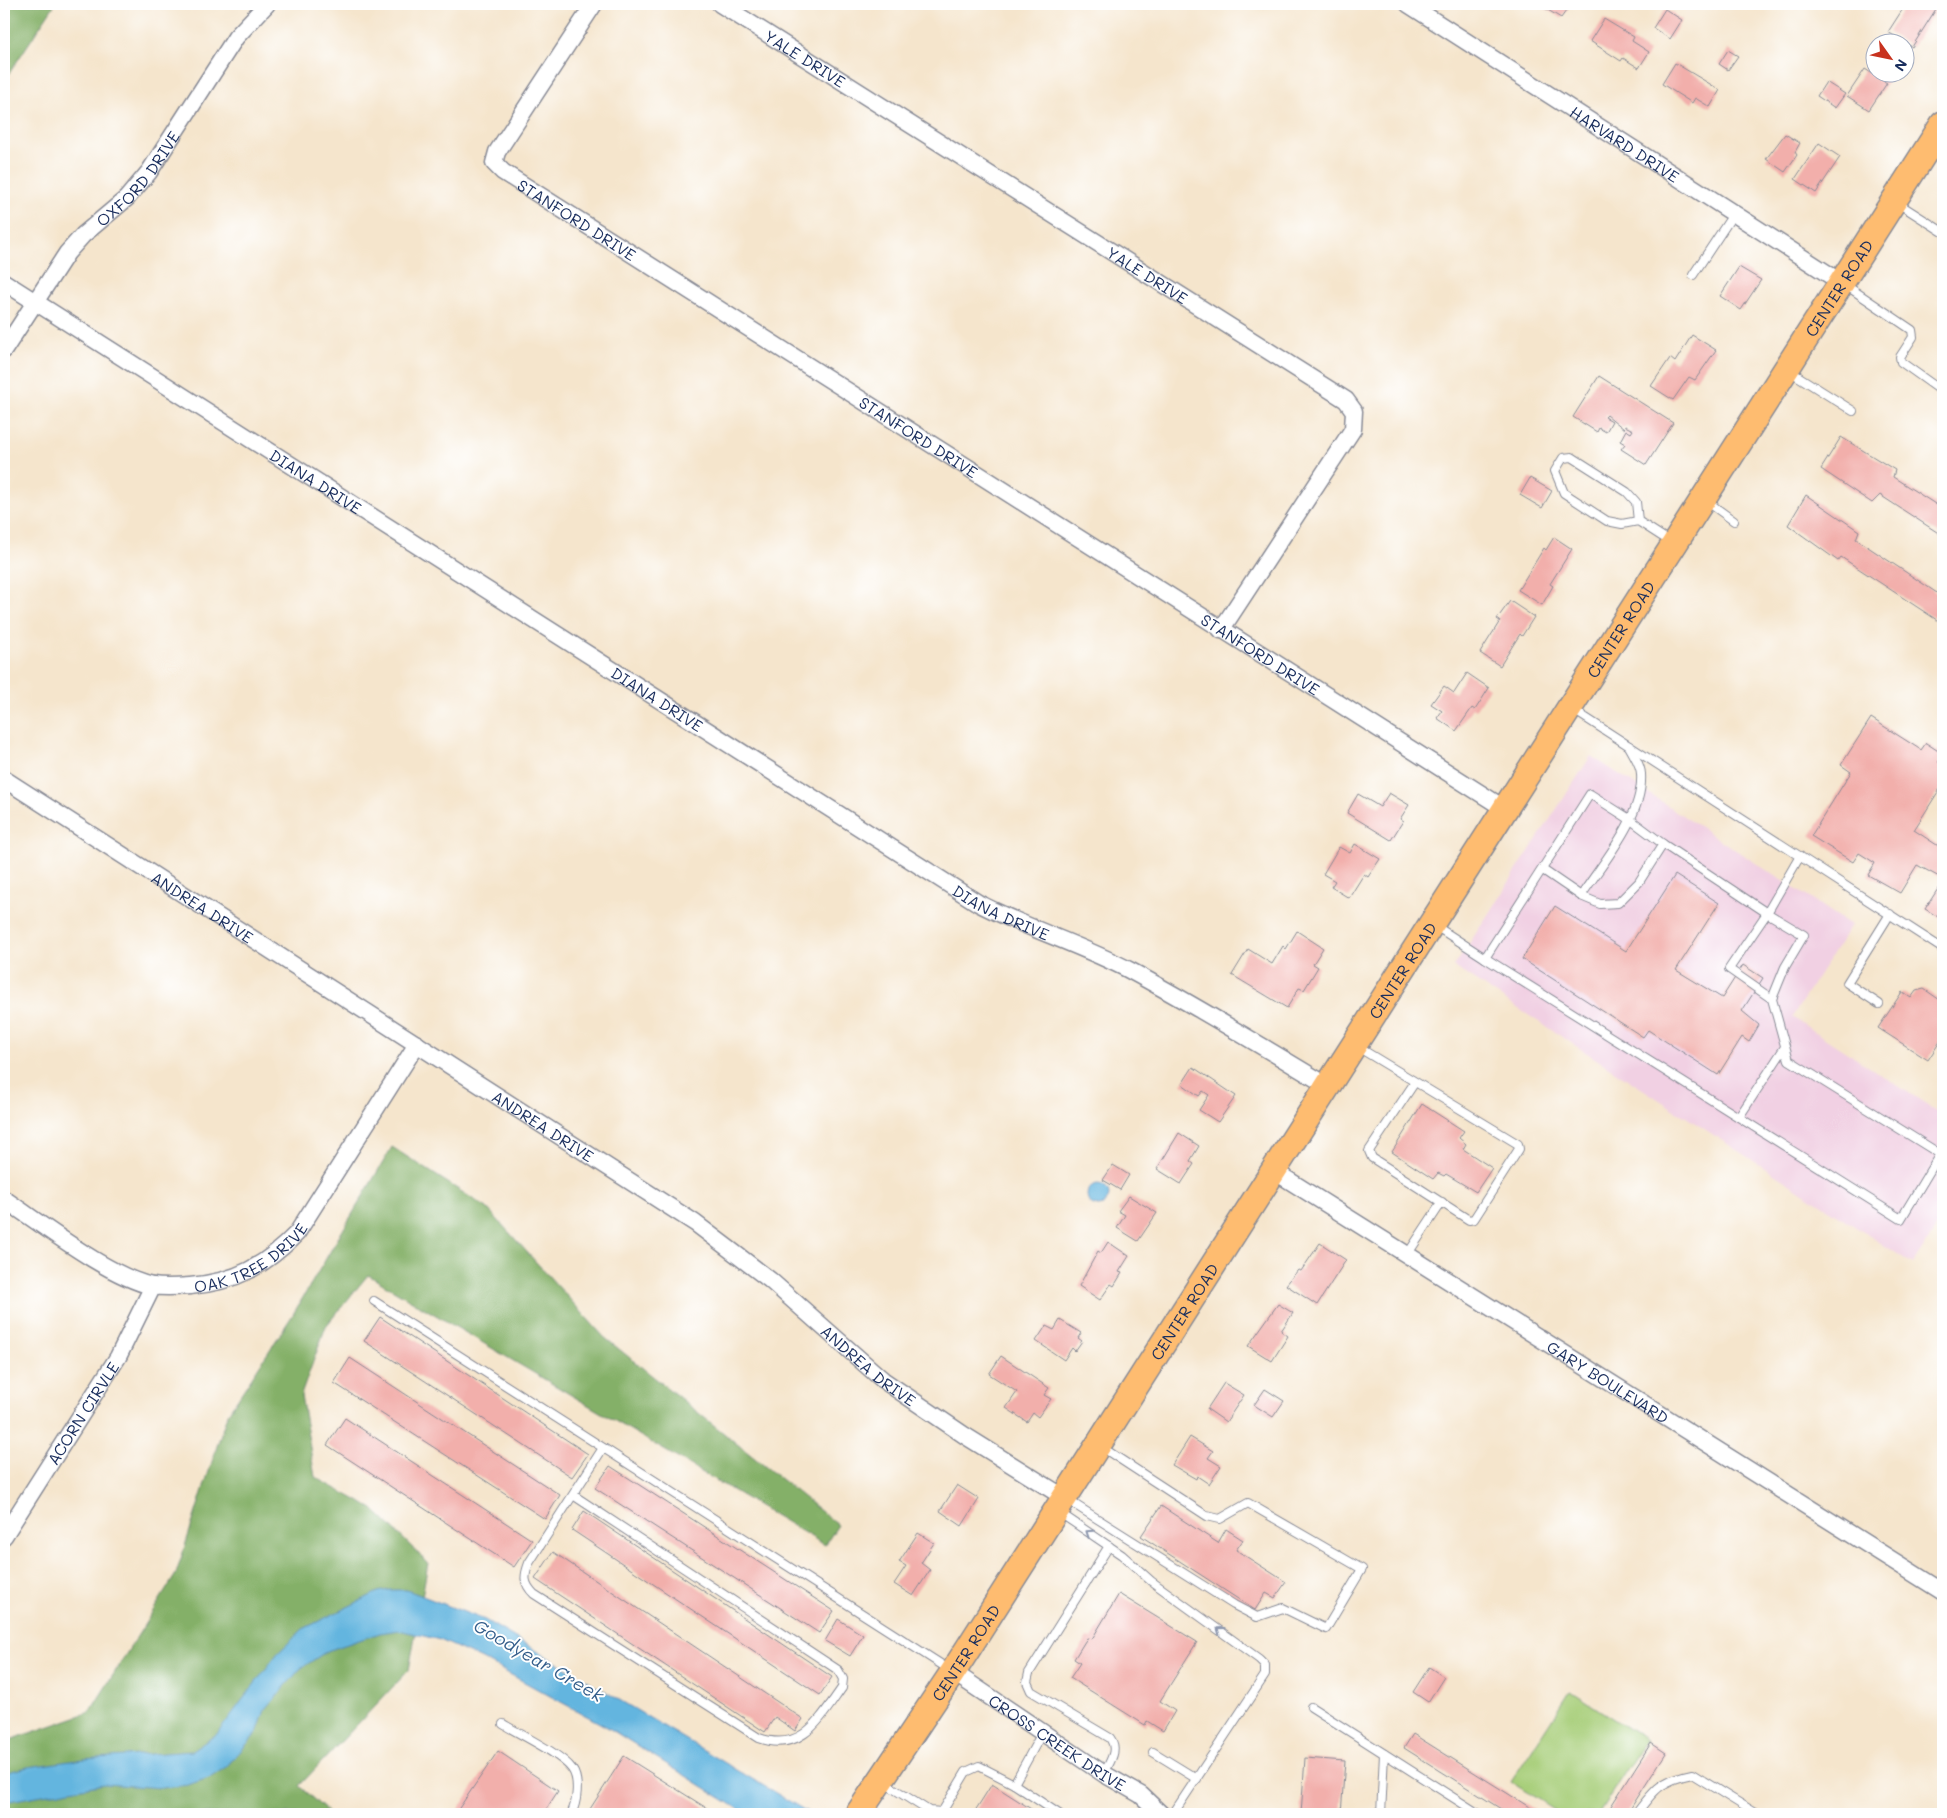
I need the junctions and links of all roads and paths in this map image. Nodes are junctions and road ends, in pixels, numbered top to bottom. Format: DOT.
graph roads {
  1 [pos="267,4"];
  2 [pos="594,4"];
  3 [pos="720,4"];
  4 [pos="1408,4"];
  5 [pos="1943,124"];
  6 [pos="1894,201"];
  7 [pos="1734,213"];
  8 [pos="1943,232"];
  9 [pos="1693,276"];
  10 [pos="4,282"];
  11 [pos="1842,283"];
  12 [pos="35,302"];
  13 [pos="4,350"];
  14 [pos="1787,369"];
  15 [pos="1943,392"];
  16 [pos="1853,411"];
  17 [pos="1704,499"];
  18 [pos="1638,521"];
  19 [pos="1734,521"];
  20 [pos="1674,544"];
  21 [pos="1221,630"];
  22 [pos="1570,708"];
  23 [pos="1629,746"];
  24 [pos="4,778"];
  25 [pos="1505,809"];
  26 [pos="1631,820"];
  27 [pos="1663,844"];
  28 [pos="1800,856"];
  29 [pos="1543,870"];
  30 [pos="1581,896"];
  31 [pos="1766,913"];
  32 [pos="1890,914"];
  33 [pos="1432,924"];
  34 [pos="1943,949"];
  35 [pos="1485,958"];
  36 [pos="1772,999"];
  37 [pos="1879,1004"];
  38 [pos="417,1044"];
  39 [pos="1355,1045"];
  40 [pos="1785,1047"];
  41 [pos="1415,1082"];
  42 [pos="1328,1086"];
  43 [pos="1740,1117"];
  44 [pos="1274,1171"];
  45 [pos="4,1199"];
  46 [pos="1442,1202"];
  47 [pos="1407,1255"];
  48 [pos="152,1286"];
  49 [pos="374,1301"];
  50 [pos="1099,1445"];
  51 [pos="603,1448"];
  52 [pos="573,1494"];
  53 [pos="1060,1504"];
  54 [pos="4,1536"];
  55 [pos="1108,1546"];
  56 [pos="1943,1592"];
  57 [pos="954,1672"];
  58 [pos="1311,1706"];
  59 [pos="503,1724"];
  60 [pos="1042,1733"];
  61 [pos="1153,1752"];
  62 [pos="1384,1754"];
  63 [pos="1104,1774"];
  64 [pos="1196,1779"];
  65 [pos="881,1781"];
  66 [pos="1014,1784"];
  67 [pos="571,1814"];
  68 [pos="858,1814"];
  69 [pos="1059,1814"];
  70 [pos="1161,1814"];
  71 [pos="1173,1814"];
  72 [pos="1382,1814"];
  73 [pos="1479,1814"];
  74 [pos="1636,1814"];
  75 [pos="1757,1814"];
  1 -- 12 [label="street, OXFORD DRIVE"];
  2 -- 21 [label="street, STANFORD DRIVE"];
  3 -- 21 [label="street, YALE DRIVE"];
  4 -- 7 [label="street, HARVARD DRIVE"];
  5 -- 6 [label="main road, CENTER ROAD"];
  6 -- 8 [label="lane"];
  6 -- 11 [label="main road, CENTER ROAD"];
  7 -- 9 [label="lane"];
  7 -- 11 [label="street, HARVARD DRIVE"];
  10 -- 12 [label="street, DIANA DRIVE"];
  11 -- 14 [label="main road, CENTER ROAD"];
  11 -- 15 [label="lane"];
  12 -- 13 [label="street, OXFORD DRIVE"];
  12 -- 42 [label="street, DIANA DRIVE"];
  14 -- 16 [label="lane"];
  14 -- 17 [label="main road, CENTER ROAD"];
  17 -- 19 [label="lane"];
  17 -- 20 [label="main road, CENTER ROAD"];
  18 -- 18 [label="lane"];
  18 -- 20 [label="lane"];
  20 -- 22 [label="main road, CENTER ROAD"];
  21 -- 25 [label="street, STANFORD DRIVE"];
  22 -- 23 [label="lane"];
  22 -- 25 [label="main road, CENTER ROAD"];
  23 -- 26 [label="lane"];
  23 -- 28 [label="lane"];
  24 -- 38 [label="street, ANDREA DRIVE"];
  25 -- 33 [label="main road, CENTER ROAD"];
  26 -- 27 [label="lane"];
  26 -- 29 [label="lane"];
  26 -- 30 [label="lane"];
  27 -- 30 [label="lane"];
  27 -- 31 [label="lane"];
  28 -- 31 [label="lane"];
  28 -- 32 [label="lane"];
  29 -- 30 [label="lane"];
  29 -- 35 [label="lane"];
  31 -- 36 [label="lane"];
  31 -- 36 [label="lane"];
  32 -- 34 [label="lane"];
  32 -- 37 [label="lane"];
  33 -- 35 [label="lane"];
  33 -- 39 [label="main road, CENTER ROAD"];
  35 -- 43 [label="lane"];
  36 -- 40 [label="lane"];
  38 -- 48 [label="street, OAK TREE DRIVE"];
  38 -- 53 [label="street, ANDREA DRIVE"];
  39 -- 41 [label="lane"];
  39 -- 42 [label="main road, CENTER ROAD"];
  40 -- 43 [label="lane"];
  40 -- 43 [label="lane"];
  41 -- 46 [label="lane"];
  41 -- 46 [label="lane"];
  42 -- 44 [label="main road, CENTER ROAD"];
  44 -- 47 [label="street, GARY BOULEVARD"];
  44 -- 50 [label="main road, CENTER ROAD"];
  45 -- 48 [label="street, OAK TREE DRIVE"];
  46 -- 47 [label="lane"];
  47 -- 56 [label="street, GARY BOULEVARD"];
  48 -- 54 [label="street, ACORN CIRVLE"];
  49 -- 51 [label="lane"];
  50 -- 53 [label="main road, CENTER ROAD"];
  50 -- 53 [label="lane"];
  51 -- 52 [label="lane"];
  51 -- 57 [label="lane"];
  52 -- 52 [label="lane"];
  55 -- 53 [label="lane, one-way"];
  53 -- 57 [label="main road, CENTER ROAD"];
  55 -- 63 [label="lane"];
  64 -- 55 [label="lane, one-way"];
  57 -- 60 [label="street, CROSS CREEK DRIVE"];
  57 -- 65 [label="main road, CENTER ROAD"];
  58 -- 62 [label="lane"];
  59 -- 67 [label="lane"];
  60 -- 63 [label="street, CROSS CREEK DRIVE"];
  60 -- 66 [label="lane"];
  61 -- 64 [label="lane"];
  62 -- 72 [label="lane"];
  62 -- 73 [label="lane"];
  63 -- 70 [label="street, CROSS CREEK DRIVE"];
  64 -- 71 [label="lane"];
  65 -- 66 [label="lane"];
  65 -- 68 [label="main road, CENTER ROAD"];
  66 -- 69 [label="lane"];
  74 -- 75 [label="lane"];
}
